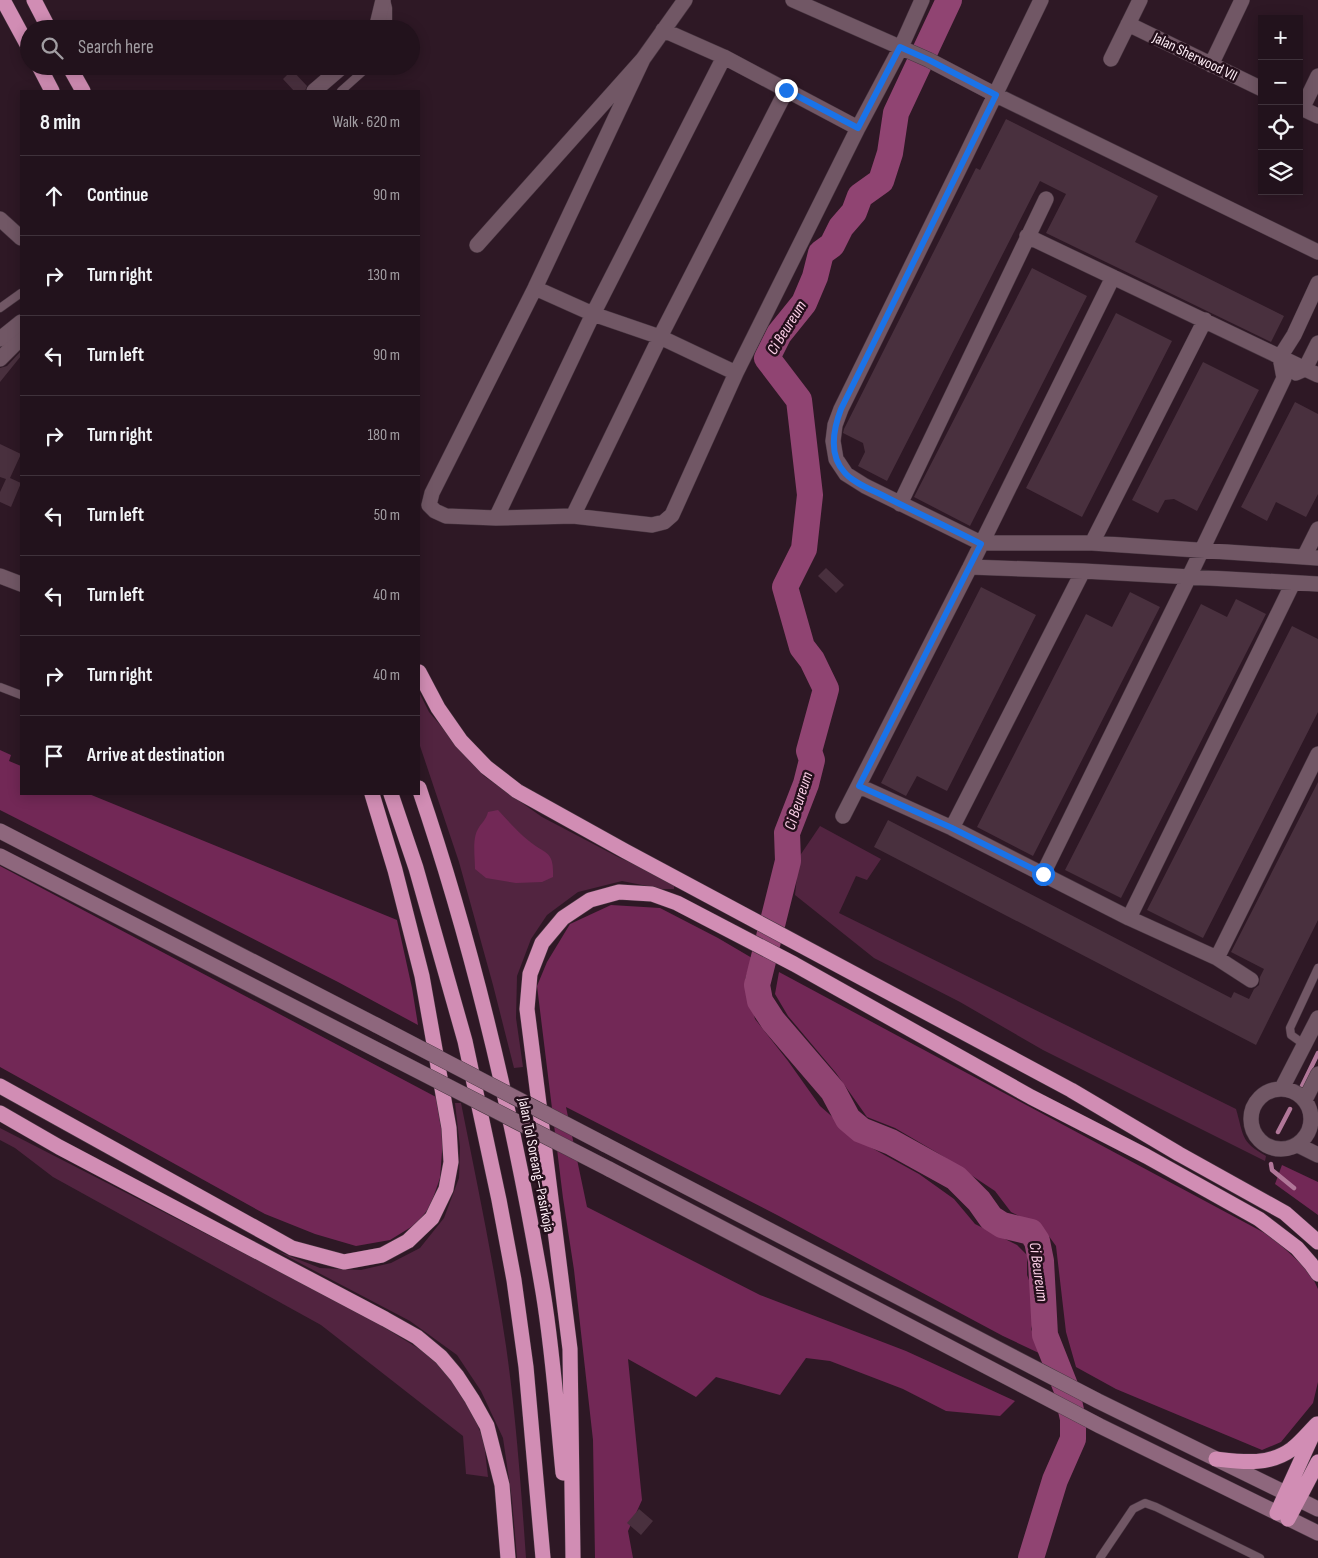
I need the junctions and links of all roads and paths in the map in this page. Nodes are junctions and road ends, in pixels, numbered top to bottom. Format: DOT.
graph roads {
  1 [pos="3,0"];
  2 [pos="34,0"];
  3 [pos="384,0"];
  4 [pos="685,0"];
  5 [pos="793,0"];
  6 [pos="922,0"];
  7 [pos="1040,0"];
  8 [pos="1140,0"];
  9 [pos="1242,0"];
  10 [pos="44,20"];
  11 [pos="378,20"];
  12 [pos="388,20"];
  13 [pos="1128,24"];
  14 [pos="663,30"];
  15 [pos="20,31"];
  16 [pos="906,50"];
  17 [pos="724,57"];
  18 [pos="643,59"];
  19 [pos="1111,59"];
  20 [pos="1211,64"];
  21 [pos="44,75"];
  22 [pos="74,75"];
  23 [pos="333,75"];
  24 [pos="359,75"];
  25 [pos="1318,76"];
  26 [pos="1258,87"];
  27 [pos="51,90"];
  28 [pos="82,90"];
  29 [pos="315,90"];
  30 [pos="342,90"];
  31 [pos="786,90"];
  32 [pos="996,95"];
  33 [pos="1303,105"];
  34 [pos="1303,109"];
  35 [pos="1318,116"];
  36 [pos="858,128"];
  37 [pos="1046,199"];
  38 [pos="0,219"];
  39 [pos="1027,236"];
  40 [pos="20,237"];
  41 [pos="477,245"];
  42 [pos="1318,252"];
  43 [pos="1113,277"];
  44 [pos="1318,283"];
  45 [pos="535,288"];
  46 [pos="20,294"];
  47 [pos="0,308"];
  48 [pos="593,314"];
  49 [pos="1205,320"];
  50 [pos="20,323"];
  51 [pos="660,337"];
  52 [pos="0,339"];
  53 [pos="20,339"];
  54 [pos="1318,343"];
  55 [pos="1280,357"];
  56 [pos="0,359"];
  57 [pos="1311,372"];
  58 [pos="736,373"];
  59 [pos="1284,378"];
  60 [pos="900,504"];
  61 [pos="573,516"];
  62 [pos="496,518"];
  63 [pos="1318,529"];
  64 [pos="981,544"];
  65 [pos="1092,544"];
  66 [pos="1200,551"];
  67 [pos="1311,558"];
  68 [pos="970,567"];
  69 [pos="1083,571"];
  70 [pos="0,576"];
  71 [pos="1189,577"];
  72 [pos="1293,582"];
  73 [pos="20,584"];
  74 [pos="1318,584"];
  75 [pos="420,674"];
  76 [pos="0,687"];
  77 [pos="20,695"];
  78 [pos="1318,754"];
  79 [pos="859,786"];
  80 [pos="420,791"];
  81 [pos="372,795"];
  82 [pos="391,795"];
  83 [pos="843,816"];
  84 [pos="952,828"];
  85 [pos="0,830"];
  86 [pos="0,856"];
  87 [pos="1043,874"];
  88 [pos="1129,918"];
  89 [pos="1217,958"];
  90 [pos="1318,968"];
  91 [pos="1251,980"];
  92 [pos="1318,1018"];
  93 [pos="1305,1045"];
  94 [pos="1318,1074"];
  95 [pos="0,1086"];
  96 [pos="1282,1088"];
  97 [pos="1305,1100"];
  98 [pos="0,1113"];
  99 [pos="1308,1140"];
  100 [pos="1318,1155"];
  101 [pos="1318,1242"];
  102 [pos="1318,1274"];
  103 [pos="1317,1422"];
  104 [pos="1216,1459"];
  105 [pos="1318,1462"];
  106 [pos="1292,1496"];
  107 [pos="1318,1509"];
  108 [pos="1283,1516"];
  109 [pos="1318,1533"];
  110 [pos="508,1558"];
  111 [pos="543,1558"];
  112 [pos="572,1558"];
  113 [pos="1100,1558"];
  114 [pos="1260,1558"];
  1 -- 15 [label="highway"];
  2 -- 10 [label="highway"];
  3 -- 11 [label="street"];
  3 -- 12 [label="lane"];
  4 -- 14 [label="street"];
  5 -- 16 [label="street"];
  6 -- 16 [label="street"];
  7 -- 32 [label="street"];
  8 -- 13 [label="street"];
  9 -- 20 [label="street"];
  13 -- 19 [label="street"];
  13 -- 20 [label="street, Jalan Sherwood VII"];
  14 -- 17 [label="street"];
  14 -- 18 [label="street"];
  16 -- 32 [label="street"];
  16 -- 36 [label="street"];
  17 -- 31 [label="street"];
  17 -- 48 [label="street"];
  18 -- 41 [label="street"];
  18 -- 45 [label="street"];
  20 -- 26 [label="street, Jalan Sherwood VII"];
  21 -- 27 [label="highway"];
  22 -- 28 [label="highway"];
  23 -- 29 [label="street"];
  24 -- 30 [label="lane"];
  25 -- 33 [label="street"];
  31 -- 36 [label="street"];
  31 -- 51 [label="street"];
  32 -- 42 [label="street"];
  32 -- 60 [label="street"];
  34 -- 35 [label="street"];
  36 -- 58 [label="street"];
  37 -- 39 [label="street"];
  38 -- 40 [label="street"];
  39 -- 43 [label="street"];
  39 -- 60 [label="street"];
  43 -- 49 [label="street"];
  43 -- 64 [label="street"];
  44 -- 55 [label="street"];
  45 -- 48 [label="street"];
  45 -- 62 [label="street"];
  46 -- 47 [label="lane"];
  48 -- 51 [label="street"];
  48 -- 62 [label="street"];
  49 -- 55 [label="street"];
  49 -- 65 [label="street"];
  50 -- 52 [label="street"];
  51 -- 58 [label="street"];
  51 -- 61 [label="street"];
  53 -- 56 [label="street"];
  54 -- 57 [label="street"];
  55 -- 57 [label="street"];
  55 -- 59 [label="street"];
  57 -- 59 [label="street"];
  58 -- 61 [label="street"];
  59 -- 66 [label="street"];
  60 -- 64 [label="street"];
  61 -- 62 [label="street"];
  63 -- 67 [label="street"];
  64 -- 65 [label="street"];
  64 -- 68 [label="street"];
  65 -- 66 [label="street"];
  66 -- 67 [label="street"];
  66 -- 71 [label="street"];
  68 -- 69 [label="street"];
  68 -- 79 [label="street"];
  69 -- 71 [label="street"];
  69 -- 84 [label="street"];
  70 -- 73 [label="street"];
  71 -- 72 [label="street"];
  71 -- 87 [label="street"];
  72 -- 74 [label="street"];
  72 -- 88 [label="street"];
  75 -- 101 [label="highway"];
  76 -- 77 [label="lane"];
  78 -- 89 [label="street"];
  79 -- 83 [label="street"];
  79 -- 84 [label="street"];
  80 -- 112 [label="highway, Jalan Tol Soreang–Pasirkoja"];
  81 -- 95 [label="highway"];
  82 -- 111 [label="highway"];
  84 -- 87 [label="street"];
  85 -- 104 [label="main road, bridge"];
  86 -- 108 [label="main road, bridge"];
  87 -- 88 [label="street"];
  88 -- 89 [label="street"];
  89 -- 91 [label="street"];
  90 -- 93 [label="lane"];
  92 -- 93 [label="street"];
  93 -- 96 [label="street"];
  94 -- 97 [label="street"];
  96 -- 97 [label="street"];
  96 -- 99 [label="street"];
  97 -- 99 [label="street"];
  98 -- 110 [label="highway"];
  99 -- 100 [label="street"];
  102 -- 112 [label="highway"];
  103 -- 104 [label="highway"];
  103 -- 106 [label="highway"];
  104 -- 106 [label="main road"];
  105 -- 106 [label="highway"];
  106 -- 107 [label="main road"];
  106 -- 108 [label="highway"];
  108 -- 109 [label="main road"];
  113 -- 114 [label="lane"];
}
